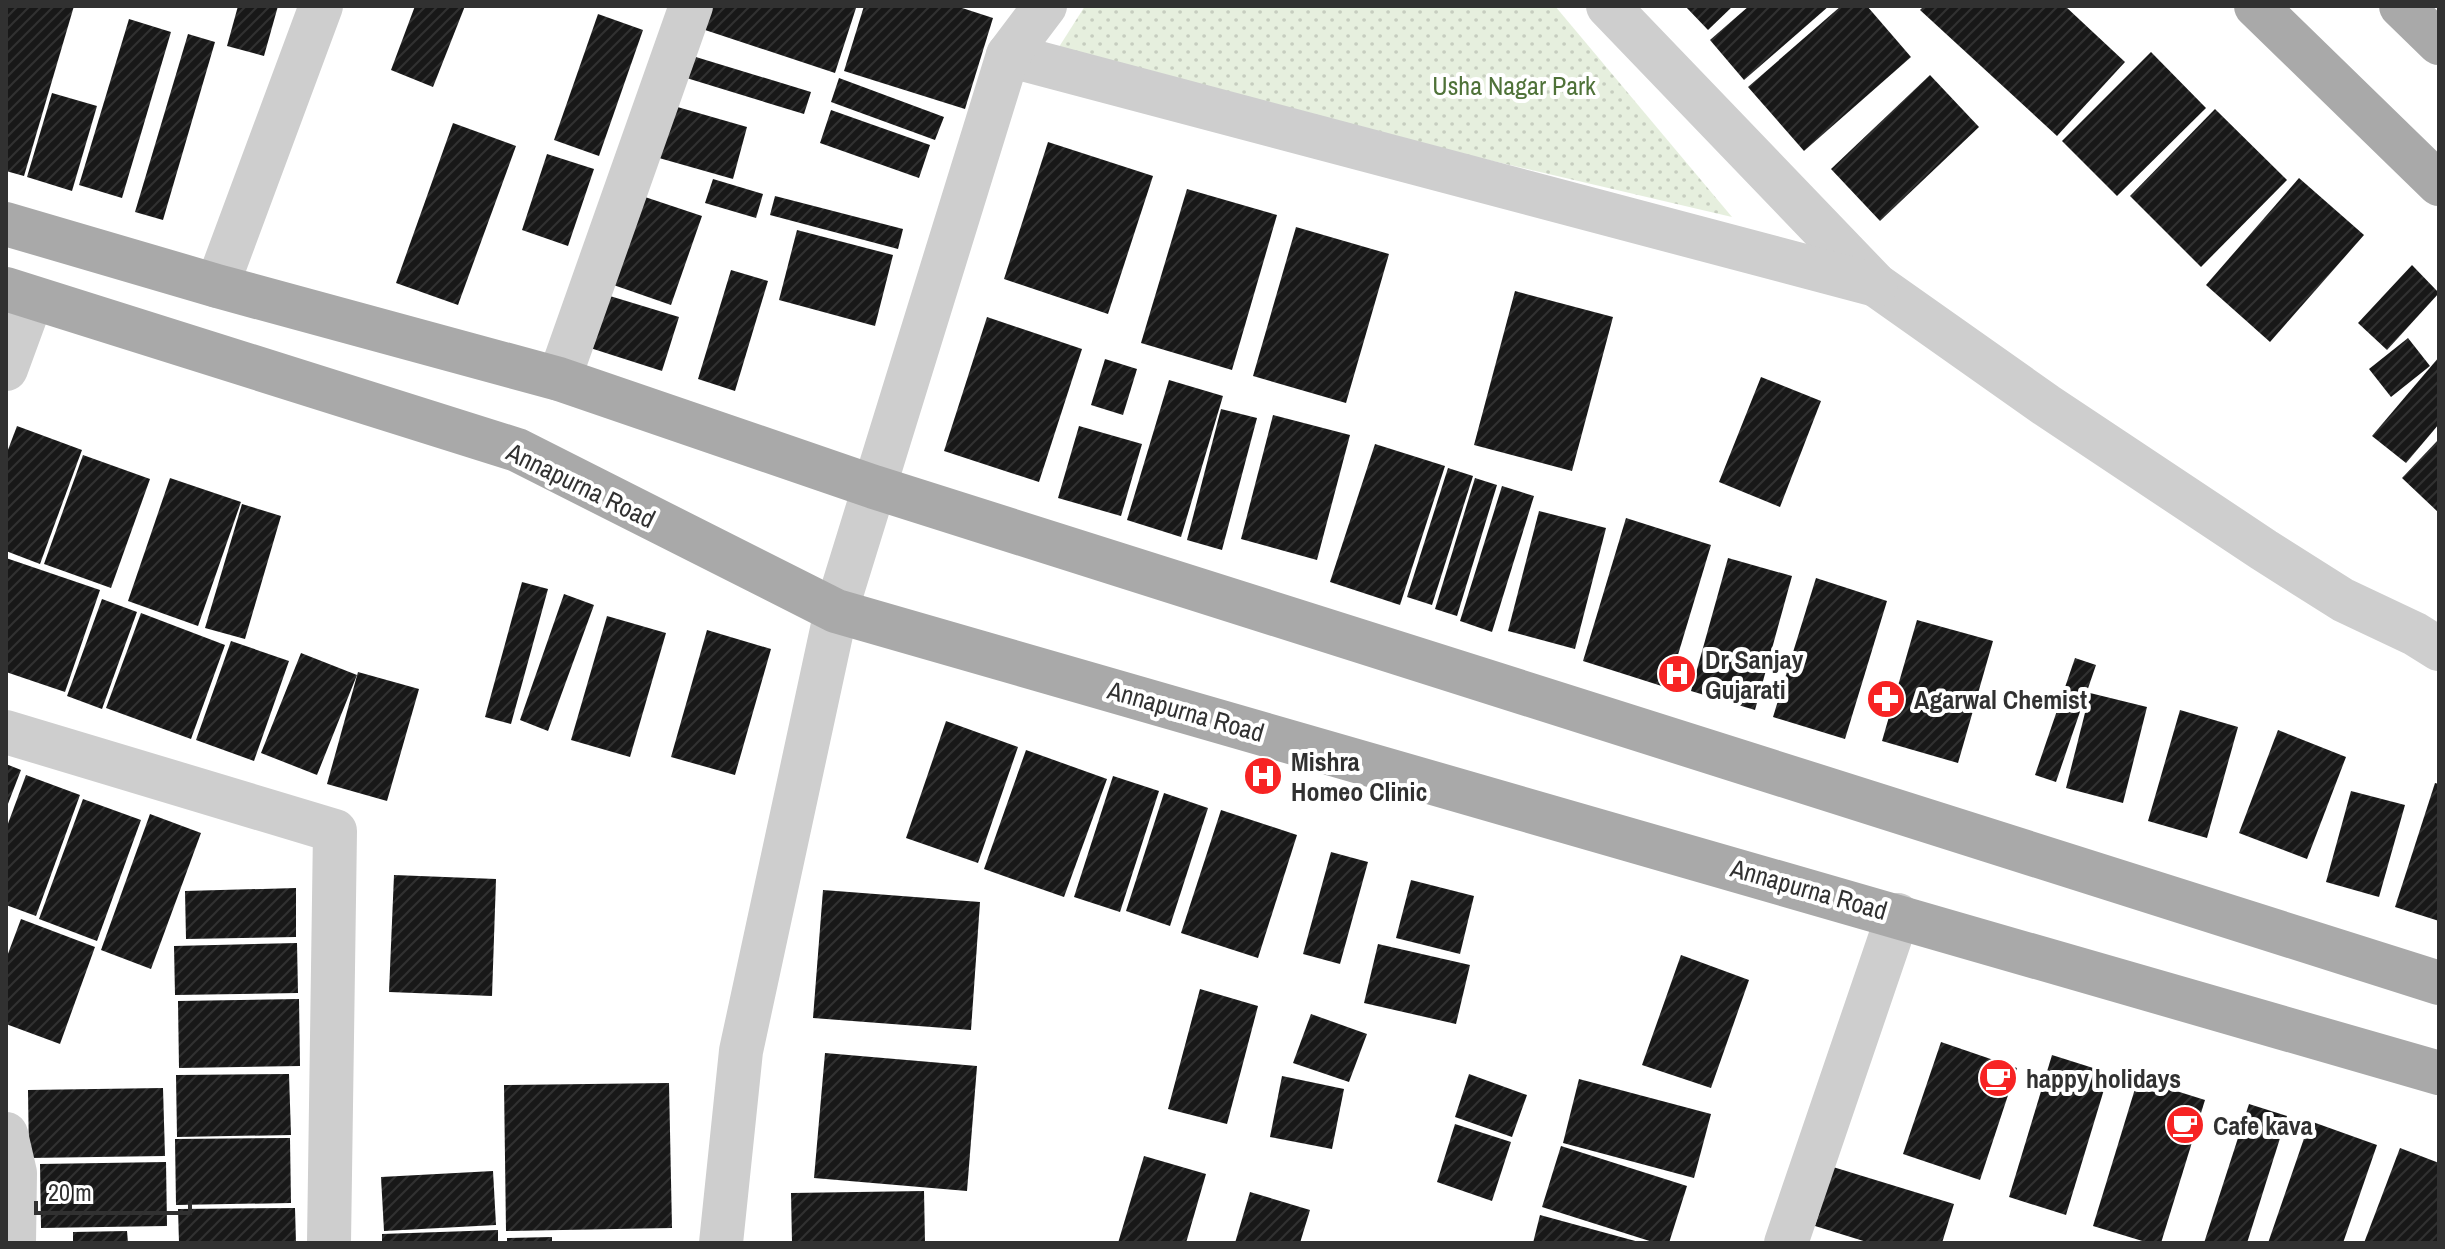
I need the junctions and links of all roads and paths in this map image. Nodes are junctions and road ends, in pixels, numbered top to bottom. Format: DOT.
graph roads {
  1 [pos="321,6"];
  2 [pos="691,6"];
  3 [pos="1045,6"];
  4 [pos="1608,6"];
  5 [pos="2256,6"];
  6 [pos="2401,6"];
  7 [pos="2439,43"];
  8 [pos="1008,55"];
  9 [pos="2439,184"];
  10 [pos="6,224"];
  11 [pos="1876,285"];
  12 [pos="217,286"];
  13 [pos="19,293"];
  14 [pos="6,369"];
  15 [pos="559,379"];
  16 [pos="874,487"];
  17 [pos="836,611"];
  18 [pos="2439,649"];
  19 [pos="6,732"];
  20 [pos="1898,915"];
  21 [pos="2439,983"];
  22 [pos="2439,1073"];
  23 [pos="6,1134"];
  24 [pos="14,1243"];
  25 [pos="329,1243"];
  26 [pos="721,1243"];
  27 [pos="1786,1243"];
  1 -- 12 [label="street"];
  2 -- 15 [label="street"];
  3 -- 8 [label="street"];
  4 -- 11 [label="street"];
  5 -- 9 [label="main road"];
  6 -- 7 [label="main road"];
  8 -- 11 [label="street"];
  8 -- 16 [label="street"];
  10 -- 12 [label="main road"];
  11 -- 18 [label="street"];
  12 -- 15 [label="main road"];
  13 -- 14 [label="street"];
  13 -- 17 [label="main road, Annapurna Road"];
  15 -- 16 [label="main road"];
  16 -- 17 [label="street"];
  16 -- 21 [label="main road"];
  17 -- 20 [label="main road, Annapurna Road"];
  17 -- 26 [label="street"];
  19 -- 25 [label="street"];
  20 -- 22 [label="main road, Annapurna Road"];
  20 -- 27 [label="street"];
  23 -- 24 [label="street"];
}
